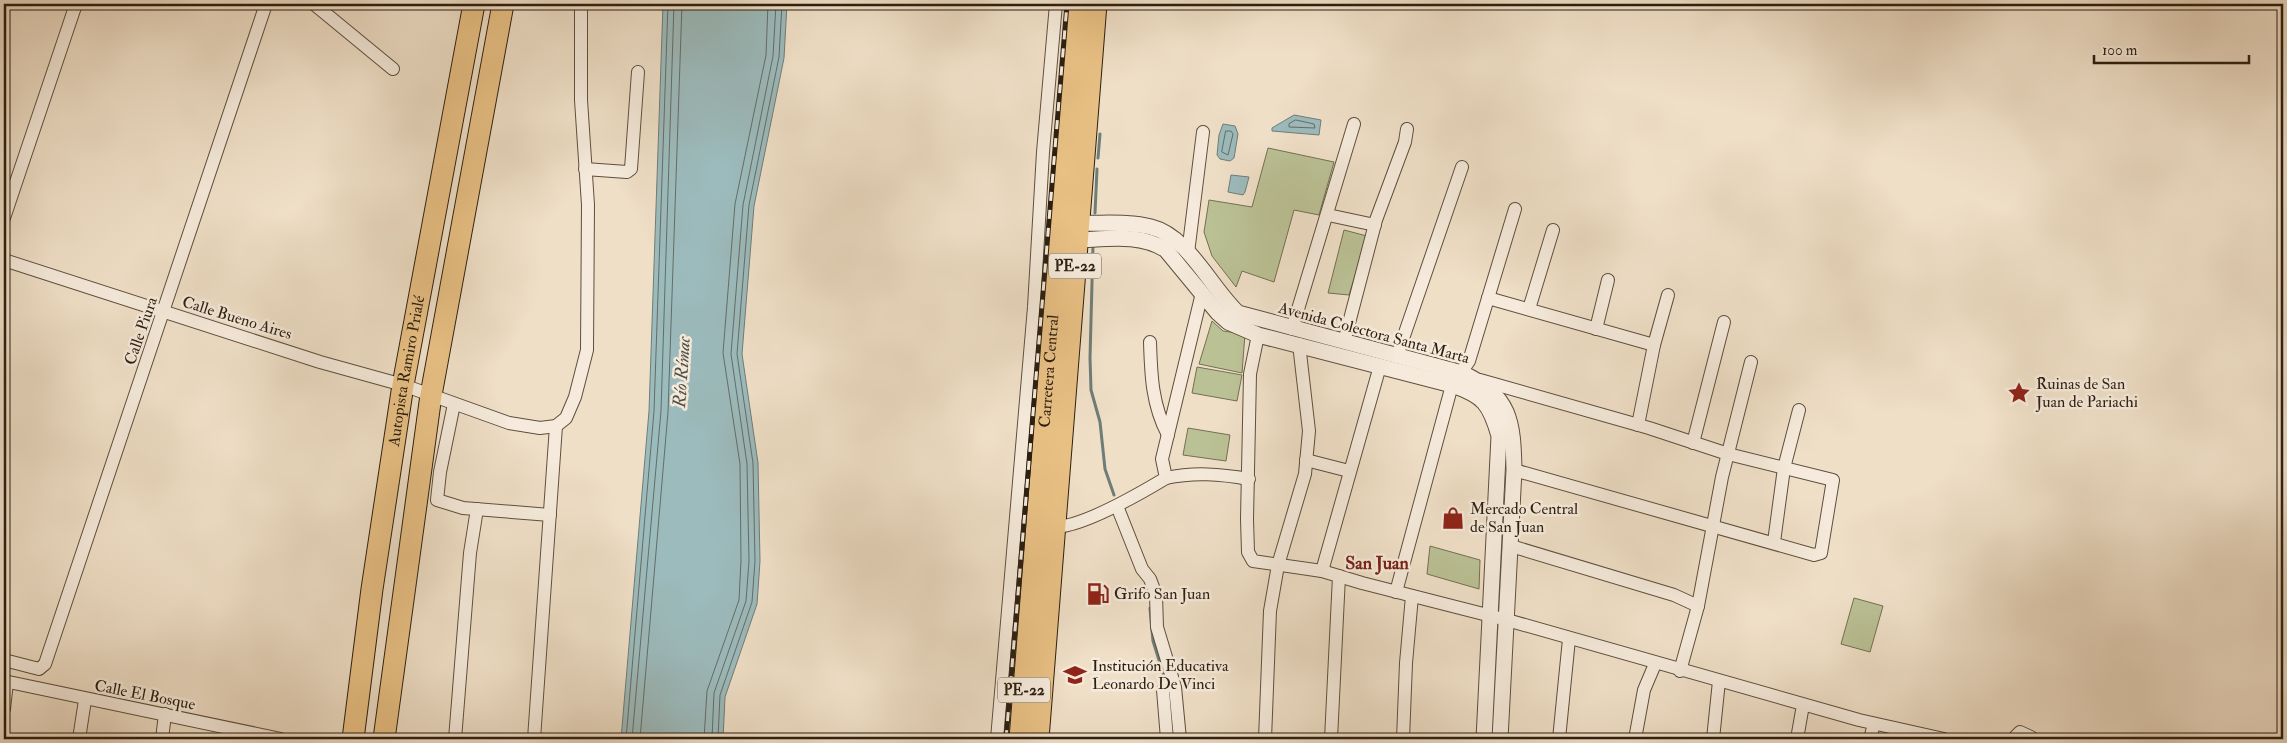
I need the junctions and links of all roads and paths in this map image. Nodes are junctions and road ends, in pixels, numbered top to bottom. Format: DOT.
graph roads {
  1 [pos="76,4"];
  2 [pos="266,4"];
  3 [pos="314,4"];
  4 [pos="474,4"];
  5 [pos="503,4"];
  6 [pos="581,4"];
  7 [pos="1056,4"];
  8 [pos="1086,13"];
  9 [pos="393,69"];
  10 [pos="638,72"];
  11 [pos="1354,124"];
  12 [pos="1407,129"];
  13 [pos="1203,132"];
  14 [pos="1462,167"];
  15 [pos="585,169"];
  16 [pos="1515,209"];
  17 [pos="1328,215"];
  18 [pos="4,218"];
  19 [pos="1374,225"];
  20 [pos="1553,230"];
  21 [pos="1078,231"];
  22 [pos="1188,253"];
  23 [pos="4,260"];
  24 [pos="1608,280"];
  25 [pos="1202,293"];
  26 [pos="1668,295"];
  27 [pos="1488,298"];
  28 [pos="1529,309"];
  29 [pos="165,312"];
  30 [pos="1724,322"];
  31 [pos="1596,328"];
  32 [pos="1292,329"];
  33 [pos="1258,335"];
  34 [pos="1150,342"];
  35 [pos="1344,342"];
  36 [pos="1299,344"];
  37 [pos="1654,345"];
  38 [pos="1397,356"];
  39 [pos="1751,362"];
  40 [pos="1380,366"];
  41 [pos="1462,379"];
  42 [pos="403,386"];
  43 [pos="431,396"];
  44 [pos="454,404"];
  45 [pos="1799,410"];
  46 [pos="1638,425"];
  47 [pos="556,426"];
  48 [pos="1168,435"];
  49 [pos="1693,443"];
  50 [pos="1728,454"];
  51 [pos="1306,460"];
  52 [pos="1784,468"];
  53 [pos="1514,470"];
  54 [pos="1349,471"];
  55 [pos="1166,478"];
  56 [pos="1248,479"];
  57 [pos="1117,506"];
  58 [pos="478,509"];
  59 [pos="550,515"];
  60 [pos="1046,527"];
  61 [pos="1714,528"];
  62 [pos="1774,542"];
  63 [pos="1511,546"];
  64 [pos="1278,565"];
  65 [pos="1322,571"];
  66 [pos="1339,576"];
  67 [pos="1396,592"];
  68 [pos="1412,596"];
  69 [pos="1698,606"];
  70 [pos="1489,616"];
  71 [pos="1507,620"];
  72 [pos="1005,638"];
  73 [pos="1569,639"];
  74 [pos="1028,641"];
  75 [pos="4,660"];
  76 [pos="1655,664"];
  77 [pos="1680,670"];
  78 [pos="1173,680"];
  79 [pos="5,681"];
  80 [pos="1719,681"];
  81 [pos="85,700"];
  82 [pos="1803,705"];
  83 [pos="4,709"];
  84 [pos="165,714"];
  85 [pos="1874,724"];
  86 [pos="244,735"];
  87 [pos="79,739"];
  88 [pos="162,739"];
  89 [pos="281,739"];
  90 [pos="353,739"];
  91 [pos="384,739"];
  92 [pos="455,739"];
  93 [pos="534,739"];
  94 [pos="997,739"];
  95 [pos="1020,739"];
  96 [pos="1038,739"];
  97 [pos="1167,739"];
  98 [pos="1180,739"];
  99 [pos="1266,739"];
  100 [pos="1331,739"];
  101 [pos="1402,739"];
  102 [pos="1484,739"];
  103 [pos="1500,739"];
  104 [pos="1559,739"];
  105 [pos="1635,739"];
  106 [pos="1713,739"];
  107 [pos="1797,739"];
  108 [pos="1870,739"];
  109 [pos="1944,739"];
  110 [pos="2013,739"];
  111 [pos="2032,739"];
  1 -- 18 [label="street"];
  2 -- 29 [label="street, Calle Piura"];
  3 -- 9 [label="street"];
  4 -- 42 [label="highway, Autopista Ramiro Prialé"];
  5 -- 43 [label="highway, Autopista Ramiro Prialé"];
  6 -- 15 [label="street"];
  7 -- 72 [label="street"];
  8 -- 21 [label="highway, Carretera Central / PE-22"];
  8 -- 60 [label="highway, Carretera Central / PE-22"];
  10 -- 15 [label="street"];
  11 -- 17 [label="street"];
  12 -- 19 [label="street"];
  13 -- 22 [label="street"];
  14 -- 38 [label="street"];
  15 -- 47 [label="street"];
  16 -- 27 [label="street"];
  17 -- 19 [label="street"];
  17 -- 32 [label="street"];
  19 -- 35 [label="street"];
  20 -- 28 [label="street"];
  21 -- 22 [label="street, Avenida Colectora Santa Marta"];
  21 -- 25 [label="street, Avenida Colectora Santa Marta"];
  21 -- 60 [label="highway, Carretera Central / PE-22"];
  22 -- 32 [label="street, Avenida Colectora Santa Marta"];
  23 -- 29 [label="street, Calle Bueno Aires"];
  24 -- 31 [label="street"];
  25 -- 33 [label="street, Avenida Colectora Santa Marta"];
  25 -- 48 [label="street"];
  26 -- 37 [label="street"];
  27 -- 28 [label="street"];
  27 -- 41 [label="street"];
  28 -- 31 [label="street"];
  29 -- 42 [label="street, Calle Bueno Aires"];
  29 -- 75 [label="street, Calle Piura"];
  30 -- 49 [label="street"];
  31 -- 37 [label="street"];
  32 -- 35 [label="street, Avenida Colectora Santa Marta"];
  33 -- 36 [label="street, Avenida Colectora Santa Marta"];
  33 -- 56 [label="street"];
  34 -- 48 [label="street"];
  35 -- 38 [label="street, Avenida Colectora Santa Marta"];
  36 -- 40 [label="street, Avenida Colectora Santa Marta"];
  36 -- 51 [label="street"];
  37 -- 46 [label="street"];
  38 -- 41 [label="street, Avenida Colectora Santa Marta"];
  39 -- 50 [label="street"];
  40 -- 41 [label="street, Avenida Colectora Santa Marta"];
  40 -- 54 [label="street"];
  41 -- 46 [label="street"];
  41 -- 53 [label="street, Avenida Colectora Santa Marta"];
  41 -- 67 [label="street"];
  41 -- 70 [label="street, Avenida Colectora Santa Marta"];
  42 -- 43 [label="street, Calle Bueno Aires"];
  42 -- 90 [label="highway, Autopista Ramiro Prialé"];
  43 -- 44 [label="street, Calle Bueno Aires"];
  43 -- 91 [label="highway, Autopista Ramiro Prialé"];
  44 -- 47 [label="street, Calle Bueno Aires"];
  44 -- 58 [label="street"];
  45 -- 52 [label="street"];
  46 -- 49 [label="street"];
  47 -- 59 [label="street"];
  48 -- 55 [label="street"];
  49 -- 50 [label="street"];
  50 -- 52 [label="street"];
  50 -- 61 [label="street"];
  51 -- 54 [label="street"];
  51 -- 64 [label="street"];
  52 -- 62 [label="street"];
  52 -- 62 [label="street"];
  53 -- 61 [label="street"];
  53 -- 63 [label="street, Avenida Colectora Santa Marta"];
  54 -- 65 [label="street"];
  55 -- 56 [label="street"];
  55 -- 57 [label="street"];
  56 -- 64 [label="street"];
  57 -- 60 [label="street"];
  57 -- 78 [label="street"];
  58 -- 59 [label="street"];
  58 -- 92 [label="street"];
  59 -- 93 [label="street"];
  60 -- 74 [label="highway, Carretera Central / PE-22"];
  60 -- 96 [label="highway, Carretera Central / PE-22"];
  61 -- 62 [label="street"];
  61 -- 69 [label="street"];
  63 -- 69 [label="street"];
  63 -- 71 [label="street, Avenida Colectora Santa Marta"];
  64 -- 65 [label="street"];
  64 -- 99 [label="street"];
  65 -- 66 [label="street"];
  66 -- 67 [label="street"];
  66 -- 100 [label="street"];
  67 -- 68 [label="street"];
  68 -- 70 [label="street"];
  68 -- 101 [label="street"];
  69 -- 77 [label="street"];
  70 -- 71 [label="street"];
  70 -- 102 [label="street, Avenida Colectora Santa Marta"];
  71 -- 73 [label="street"];
  71 -- 103 [label="street, Avenida Colectora Santa Marta"];
  72 -- 74 [label="street"];
  72 -- 94 [label="street"];
  73 -- 76 [label="street"];
  73 -- 104 [label="street"];
  74 -- 95 [label="highway, Carretera Central / PE-22"];
  76 -- 77 [label="street"];
  76 -- 105 [label="street"];
  77 -- 80 [label="street"];
  78 -- 97 [label="street"];
  78 -- 98 [label="street"];
  79 -- 81 [label="street, Calle El Bosque"];
  79 -- 83 [label="street"];
  80 -- 82 [label="street"];
  80 -- 106 [label="street"];
  81 -- 84 [label="street, Calle El Bosque"];
  81 -- 87 [label="street"];
  82 -- 85 [label="street"];
  82 -- 107 [label="street"];
  84 -- 86 [label="street, Calle El Bosque"];
  84 -- 88 [label="street"];
  85 -- 108 [label="street"];
  85 -- 109 [label="street"];
  86 -- 89 [label="street, Calle El Bosque"];
  110 -- 111 [label="street"];
}
